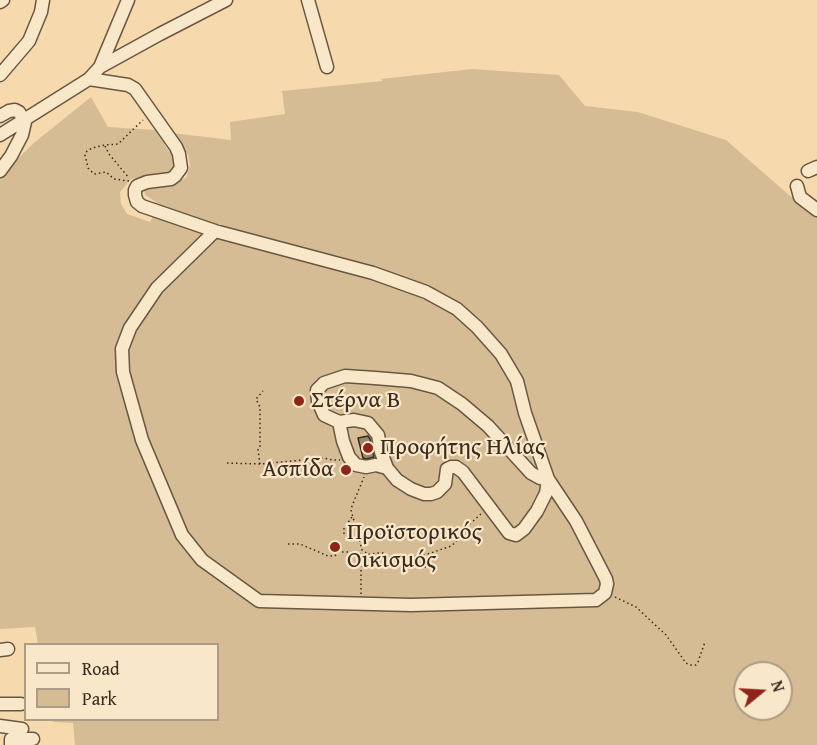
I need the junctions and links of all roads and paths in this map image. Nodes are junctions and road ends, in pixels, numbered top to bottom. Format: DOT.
graph roads {
  1 [pos="43,0"];
  2 [pos="128,0"];
  3 [pos="226,0"];
  4 [pos="308,0"];
  5 [pos="100,67"];
  6 [pos="327,67"];
  7 [pos="0,75"];
  8 [pos="89,79"];
  9 [pos="151,110"];
  10 [pos="0,116"];
  11 [pos="24,119"];
  12 [pos="0,135"];
  13 [pos="105,145"];
  14 [pos="0,171"];
  15 [pos="797,186"];
  16 [pos="817,210"];
  17 [pos="215,231"];
  18 [pos="263,392"];
  19 [pos="339,422"];
  20 [pos="349,458"];
  21 [pos="227,463"];
  22 [pos="261,464"];
  23 [pos="366,467"];
  24 [pos="387,468"];
  25 [pos="548,479"];
  26 [pos="489,507"];
  27 [pos="353,516"];
  28 [pos="344,534"];
  29 [pos="288,544"];
  30 [pos="368,554"];
  31 [pos="409,557"];
  32 [pos="430,568"];
  33 [pos="605,593"];
  34 [pos="361,604"];
  35 [pos="705,642"];
  36 [pos="0,704"];
  37 [pos="21,704"];
  38 [pos="0,726"];
  39 [pos="22,729"];
  40 [pos="33,739"];
  41 [pos="10,745"];
  1 -- 7 [label="street"];
  2 -- 5 [label="street"];
  3 -- 5 [label="street"];
  4 -- 6 [label="street"];
  5 -- 8 [label="street"];
  8 -- 9 [label="street"];
  8 -- 11 [label="street"];
  9 -- 13 [label="path"];
  9 -- 17 [label="street"];
  10 -- 11 [label="street"];
  11 -- 12 [label="street"];
  11 -- 14 [label="street"];
  13 -- 13 [label="path"];
  15 -- 16 [label="street"];
  17 -- 25 [label="street"];
  17 -- 34 [label="street"];
  18 -- 22 [label="path"];
  19 -- 20 [label="street"];
  19 -- 24 [label="street"];
  19 -- 25 [label="street"];
  20 -- 22 [label="path"];
  20 -- 23 [label="street"];
  21 -- 22 [label="path"];
  23 -- 24 [label="street"];
  23 -- 27 [label="path"];
  24 -- 26 [label="street"];
  25 -- 26 [label="street"];
  25 -- 33 [label="street"];
  26 -- 31 [label="path"];
  27 -- 28 [label="path"];
  27 -- 30 [label="path"];
  29 -- 30 [label="path"];
  30 -- 31 [label="path"];
  30 -- 34 [label="path"];
  31 -- 32 [label="path"];
  33 -- 34 [label="street"];
  33 -- 35 [label="path"];
  36 -- 37 [label="street"];
  38 -- 39 [label="street"];
  40 -- 41 [label="street"];
}
